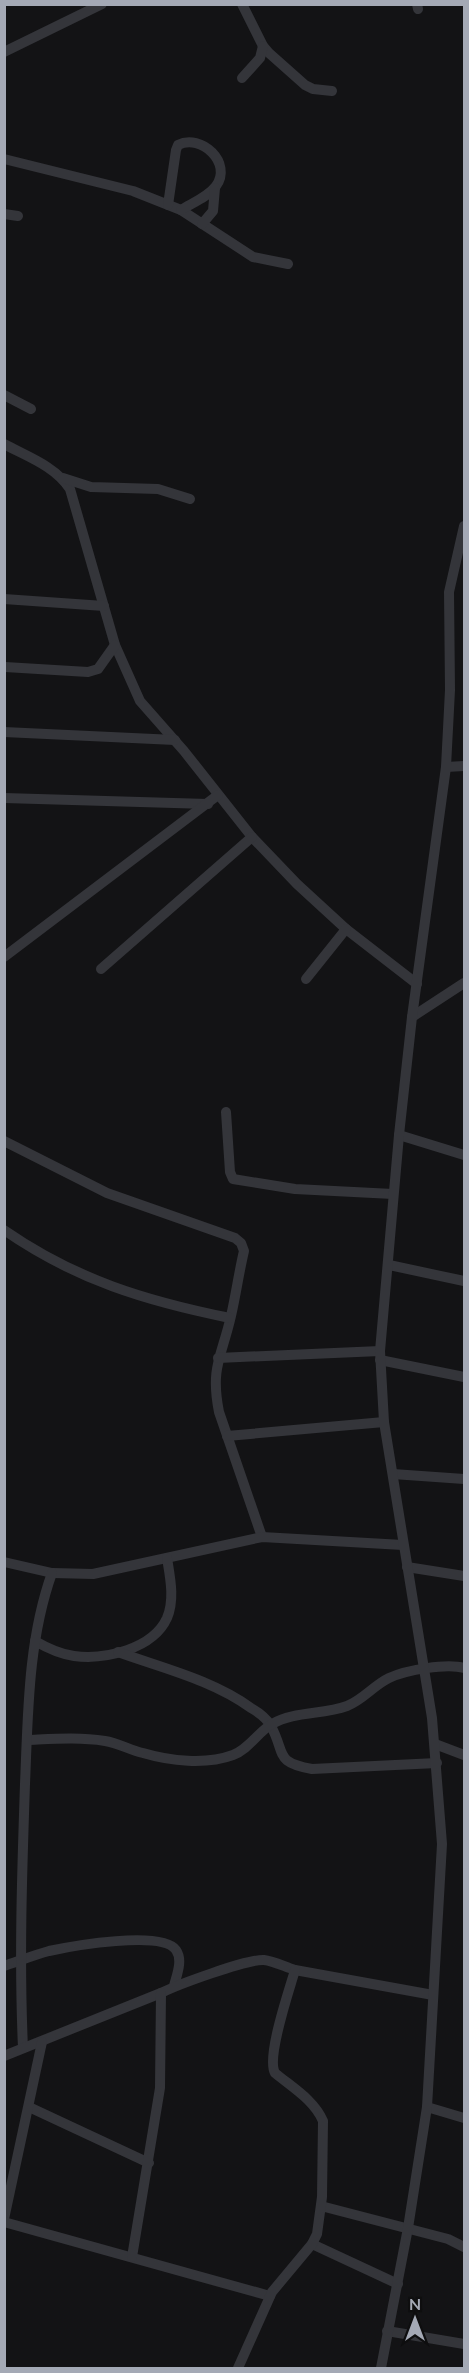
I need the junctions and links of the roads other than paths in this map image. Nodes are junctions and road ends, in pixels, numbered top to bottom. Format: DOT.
graph roads {
  1 [pos="102,4"];
  2 [pos="242,4"];
  3 [pos="263,46"];
  4 [pos="4,52"];
  5 [pos="242,78"];
  6 [pos="332,91"];
  7 [pos="4,159"];
  8 [pos="215,188"];
  9 [pos="168,205"];
  10 [pos="181,210"];
  11 [pos="4,214"];
  12 [pos="18,216"];
  13 [pos="202,224"];
  14 [pos="288,264"];
  15 [pos="4,395"];
  16 [pos="32,409"];
  17 [pos="4,444"];
  18 [pos="63,478"];
  19 [pos="190,499"];
  20 [pos="465,526"];
  21 [pos="4,599"];
  22 [pos="104,606"];
  23 [pos="115,645"];
  24 [pos="5,667"];
  25 [pos="4,732"];
  26 [pos="175,740"];
  27 [pos="465,766"];
  28 [pos="446,767"];
  29 [pos="218,795"];
  30 [pos="4,798"];
  31 [pos="208,804"];
  32 [pos="252,837"];
  33 [pos="346,929"];
  34 [pos="4,957"];
  35 [pos="101,969"];
  36 [pos="306,980"];
  37 [pos="465,983"];
  38 [pos="417,984"];
  39 [pos="412,1017"];
  40 [pos="226,1112"];
  41 [pos="399,1135"];
  42 [pos="4,1141"];
  43 [pos="465,1155"];
  44 [pos="393,1194"];
  45 [pos="4,1230"];
  46 [pos="388,1265"];
  47 [pos="465,1281"];
  48 [pos="230,1318"];
  49 [pos="380,1356"];
  50 [pos="218,1358"];
  51 [pos="465,1377"];
  52 [pos="384,1422"];
  53 [pos="227,1436"];
  54 [pos="393,1474"];
  55 [pos="465,1479"];
  56 [pos="262,1537"];
  57 [pos="404,1545"];
  58 [pos="167,1558"];
  59 [pos="4,1562"];
  60 [pos="407,1567"];
  61 [pos="52,1573"];
  62 [pos="465,1576"];
  63 [pos="35,1641"];
  64 [pos="118,1652"];
  65 [pos="465,1668"];
  66 [pos="424,1670"];
  67 [pos="271,1725"];
  68 [pos="27,1740"];
  69 [pos="435,1744"];
  70 [pos="465,1755"];
  71 [pos="436,1763"];
  72 [pos="20,1960"];
  73 [pos="4,1966"];
  74 [pos="295,1970"];
  75 [pos="174,1986"];
  76 [pos="161,1994"];
  77 [pos="433,1995"];
  78 [pos="42,2042"];
  79 [pos="23,2048"];
  80 [pos="4,2056"];
  81 [pos="29,2107"];
  82 [pos="427,2107"];
  83 [pos="465,2118"];
  84 [pos="149,2163"];
  85 [pos="321,2206"];
  86 [pos="4,2220"];
  87 [pos="408,2228"];
  88 [pos="312,2244"];
  89 [pos="465,2247"];
  90 [pos="132,2257"];
  91 [pos="398,2284"];
  92 [pos="270,2296"];
  93 [pos="387,2331"];
  94 [pos="465,2344"];
  95 [pos="238,2368"];
  96 [pos="381,2368"];
  1 -- 4 [label="street"];
  2 -- 3 [label="street"];
  3 -- 5 [label="street"];
  3 -- 6 [label="street"];
  7 -- 9 [label="street"];
  8 -- 9 [label="street"];
  8 -- 10 [label="street"];
  8 -- 13 [label="street"];
  9 -- 10 [label="street"];
  10 -- 13 [label="street"];
  11 -- 12 [label="street"];
  13 -- 14 [label="street"];
  15 -- 16 [label="street"];
  17 -- 18 [label="street"];
  18 -- 19 [label="street"];
  18 -- 22 [label="street"];
  20 -- 28 [label="street"];
  21 -- 22 [label="street"];
  22 -- 23 [label="street"];
  23 -- 24 [label="street"];
  23 -- 26 [label="street"];
  25 -- 26 [label="street"];
  26 -- 29 [label="street"];
  27 -- 28 [label="street"];
  28 -- 38 [label="street"];
  29 -- 31 [label="street"];
  29 -- 32 [label="street"];
  30 -- 31 [label="street"];
  31 -- 34 [label="street"];
  32 -- 33 [label="street"];
  32 -- 35 [label="street"];
  33 -- 36 [label="street"];
  33 -- 38 [label="street"];
  37 -- 39 [label="street"];
  38 -- 39 [label="street"];
  39 -- 41 [label="street"];
  40 -- 44 [label="street"];
  41 -- 43 [label="street"];
  41 -- 44 [label="street"];
  42 -- 48 [label="street"];
  44 -- 46 [label="street"];
  45 -- 48 [label="street"];
  46 -- 47 [label="street"];
  46 -- 49 [label="street"];
  48 -- 50 [label="street"];
  49 -- 50 [label="street"];
  49 -- 51 [label="street"];
  49 -- 52 [label="street"];
  50 -- 53 [label="street"];
  52 -- 53 [label="street"];
  52 -- 54 [label="street"];
  53 -- 56 [label="street"];
  54 -- 55 [label="street"];
  54 -- 57 [label="street"];
  56 -- 57 [label="street"];
  56 -- 58 [label="street"];
  57 -- 60 [label="street"];
  58 -- 61 [label="street"];
  58 -- 64 [label="street"];
  59 -- 61 [label="street"];
  60 -- 62 [label="street"];
  60 -- 66 [label="street"];
  61 -- 63 [label="street"];
  63 -- 64 [label="street"];
  63 -- 68 [label="street"];
  64 -- 67 [label="street"];
  65 -- 66 [label="street"];
  66 -- 67 [label="street"];
  66 -- 69 [label="street"];
  67 -- 68 [label="street"];
  67 -- 71 [label="street"];
  68 -- 72 [label="street"];
  69 -- 70 [label="street"];
  69 -- 71 [label="street"];
  71 -- 77 [label="street"];
  72 -- 73 [label="street"];
  72 -- 75 [label="street"];
  72 -- 79 [label="street"];
  74 -- 75 [label="street"];
  74 -- 77 [label="street"];
  74 -- 85 [label="street"];
  75 -- 76 [label="street"];
  76 -- 78 [label="street"];
  76 -- 84 [label="street"];
  77 -- 82 [label="street"];
  78 -- 79 [label="street"];
  78 -- 81 [label="street"];
  79 -- 80 [label="street"];
  81 -- 84 [label="street"];
  81 -- 86 [label="street"];
  82 -- 83 [label="street"];
  82 -- 87 [label="street"];
  84 -- 90 [label="street"];
  85 -- 87 [label="street"];
  85 -- 88 [label="street"];
  86 -- 90 [label="street"];
  87 -- 89 [label="street"];
  87 -- 91 [label="street"];
  88 -- 91 [label="street"];
  88 -- 92 [label="street"];
  90 -- 92 [label="street"];
  91 -- 93 [label="street"];
  92 -- 95 [label="street"];
  93 -- 94 [label="street"];
  93 -- 96 [label="street"];
}
